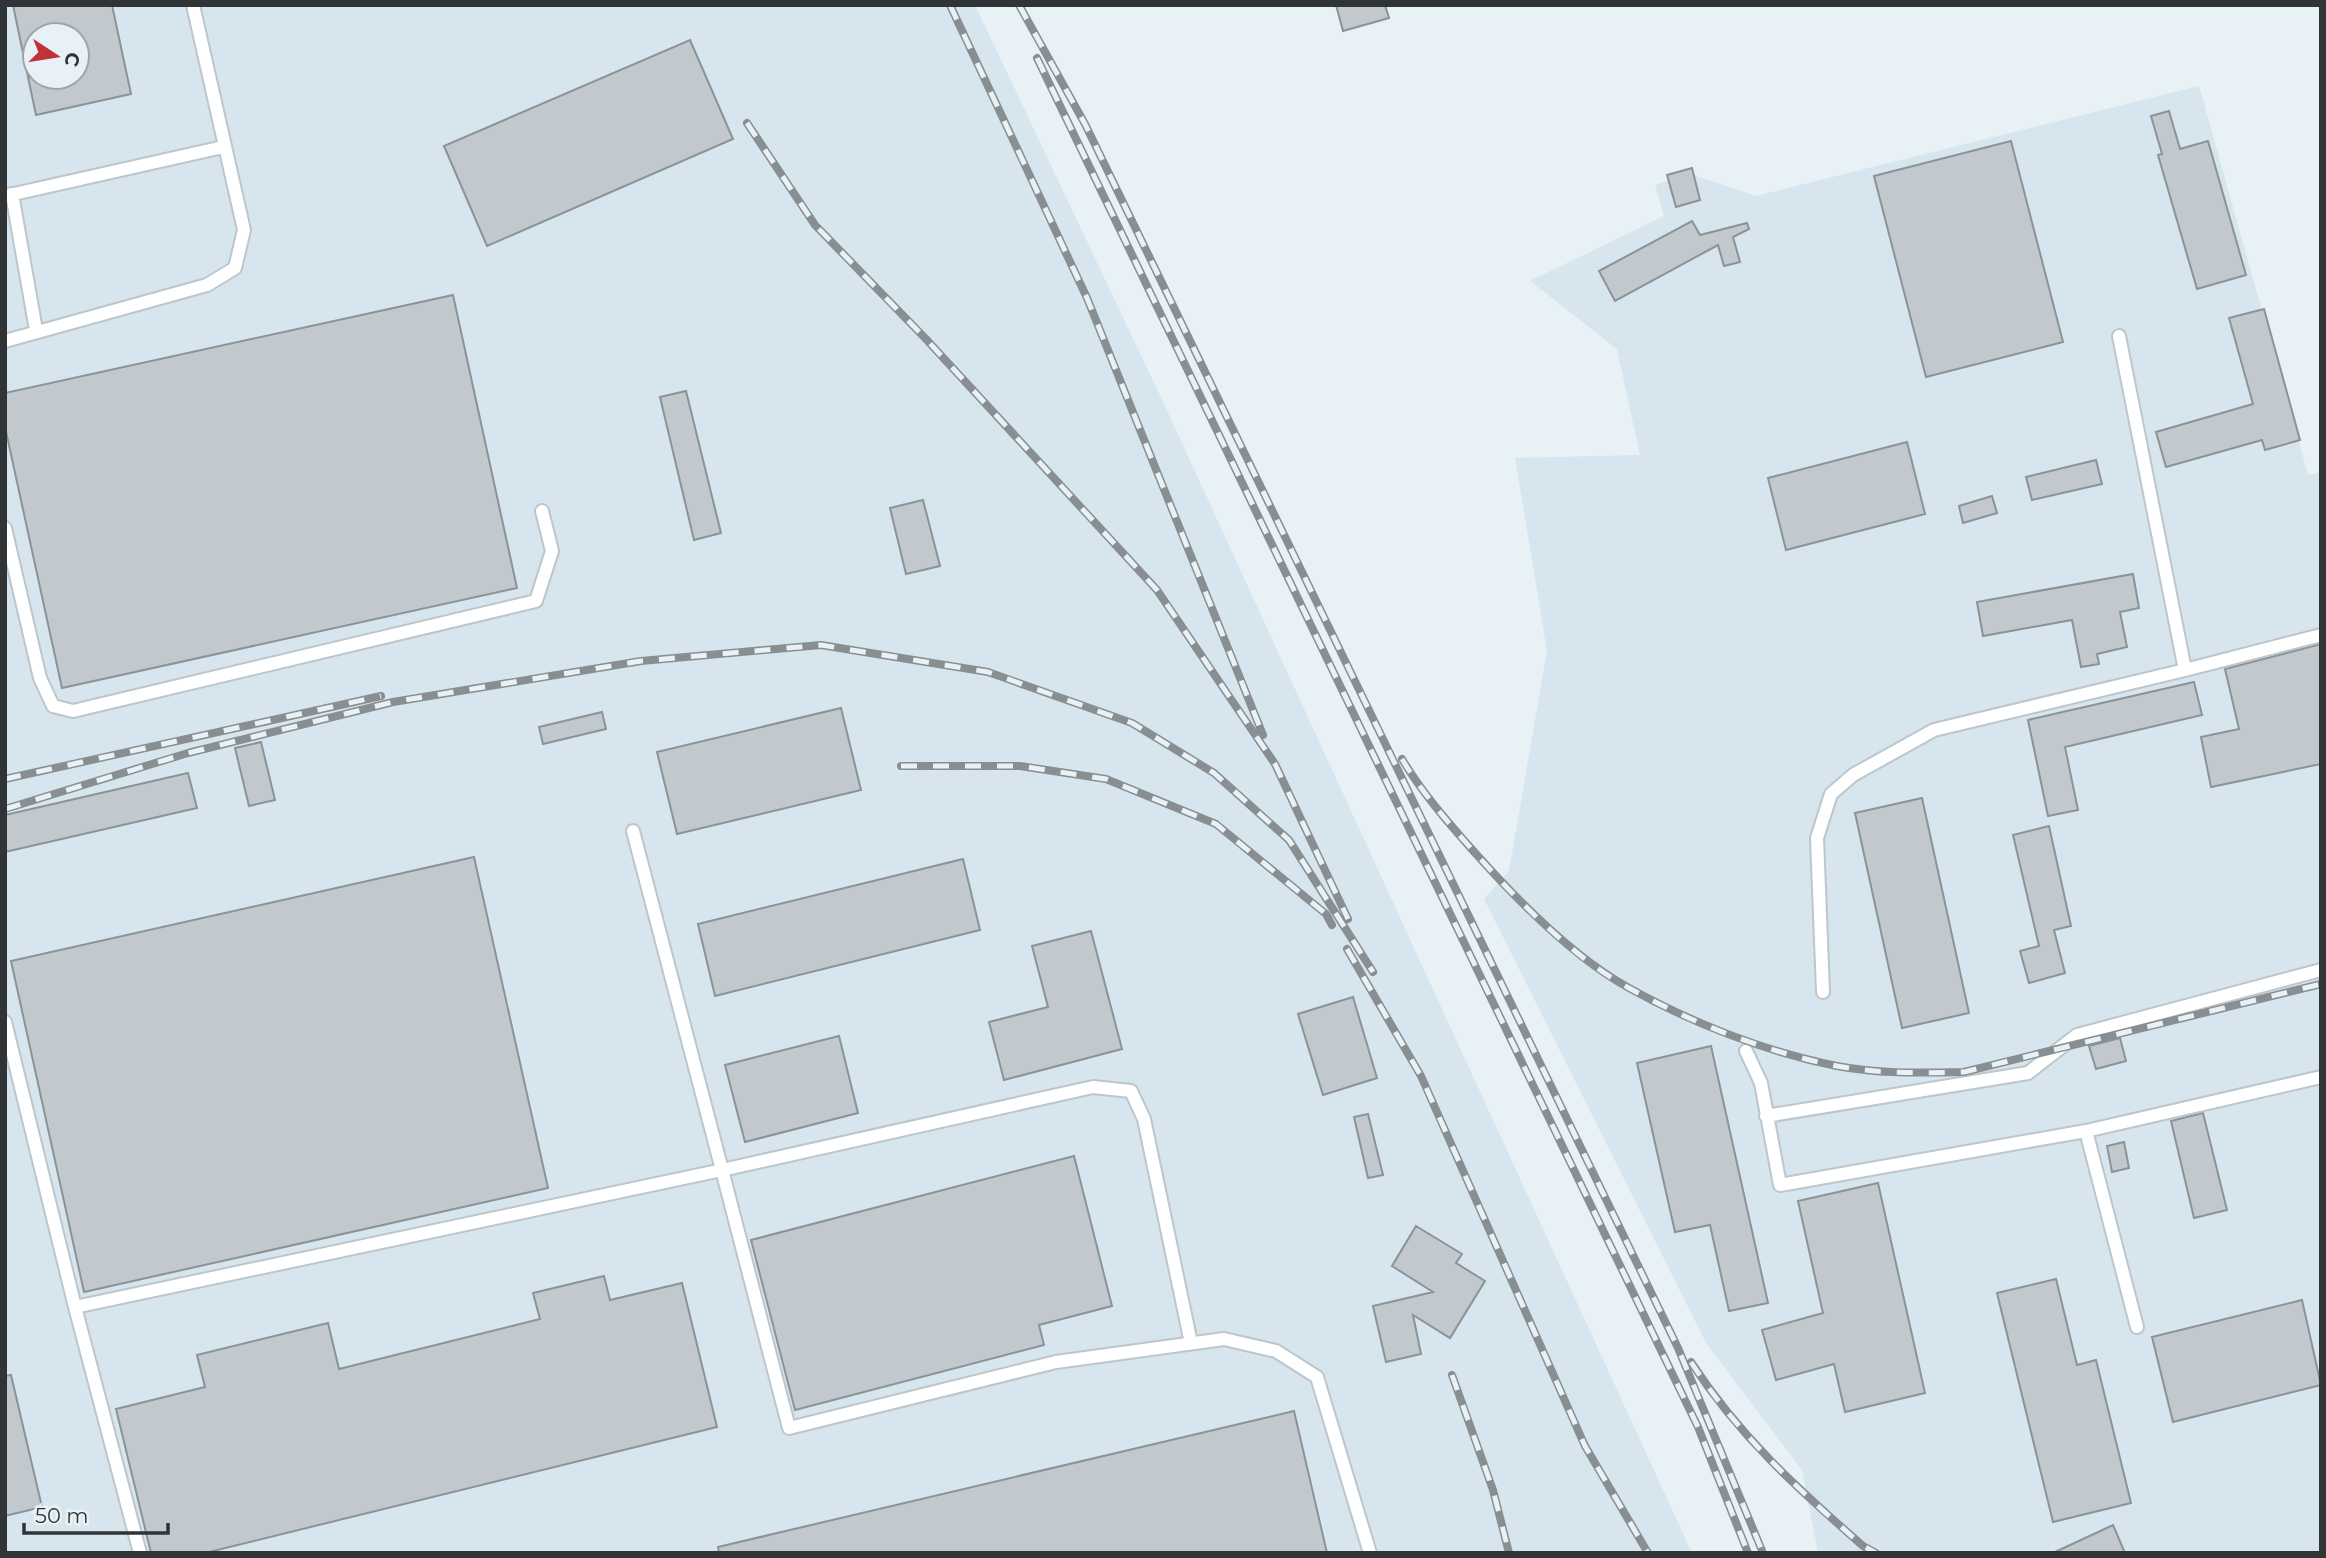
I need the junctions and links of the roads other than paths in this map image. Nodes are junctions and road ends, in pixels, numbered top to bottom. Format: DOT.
graph roads {
  1 [pos="194,5"];
  2 [pos="223,147"];
  3 [pos="9,195"];
  4 [pos="36,330"];
  5 [pos="2119,336"];
  6 [pos="5,341"];
  7 [pos="542,511"];
  8 [pos="5,528"];
  9 [pos="2321,635"];
  10 [pos="2185,670"];
  11 [pos="633,831"];
  12 [pos="2321,970"];
  13 [pos="1823,992"];
  14 [pos="5,1022"];
  15 [pos="1746,1051"];
  16 [pos="2321,1077"];
  17 [pos="1766,1116"];
  18 [pos="2085,1131"];
  19 [pos="722,1170"];
  20 [pos="75,1307"];
  21 [pos="2137,1327"];
  22 [pos="1191,1343"];
  23 [pos="141,1553"];
  24 [pos="1370,1553"];
  1 -- 2 [label="lane"];
  2 -- 3 [label="lane"];
  2 -- 4 [label="lane"];
  3 -- 4 [label="lane"];
  4 -- 6 [label="lane"];
  5 -- 10 [label="lane"];
  7 -- 8 [label="lane"];
  9 -- 10 [label="lane"];
  10 -- 13 [label="lane"];
  11 -- 19 [label="lane"];
  12 -- 17 [label="lane"];
  14 -- 20 [label="lane"];
  15 -- 17 [label="lane"];
  16 -- 18 [label="lane"];
  17 -- 18 [label="lane"];
  18 -- 21 [label="lane"];
  19 -- 20 [label="lane"];
  19 -- 22 [label="lane"];
  19 -- 22 [label="lane"];
  20 -- 23 [label="lane"];
  22 -- 24 [label="lane"];
}
